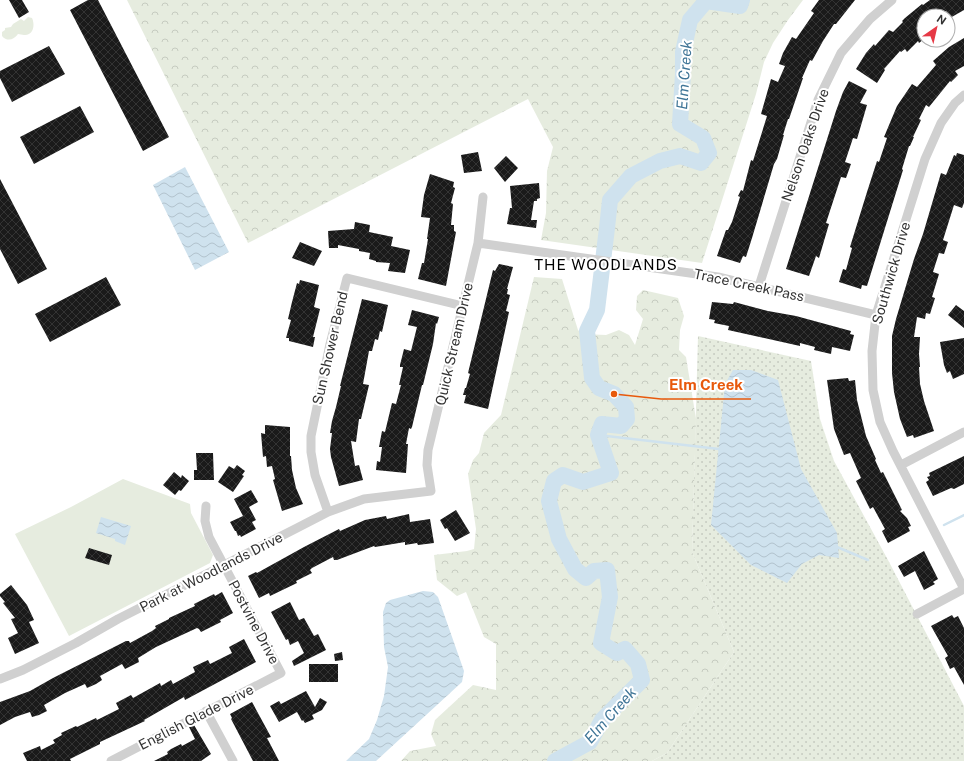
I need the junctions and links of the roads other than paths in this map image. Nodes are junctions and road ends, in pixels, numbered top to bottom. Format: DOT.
graph roads {
  1 [pos="892,0"];
  2 [pos="964,95"];
  3 [pos="482,197"];
  4 [pos="478,243"];
  5 [pos="759,286"];
  6 [pos="463,306"];
  7 [pos="876,315"];
  8 [pos="964,432"];
  9 [pos="901,465"];
  10 [pos="431,491"];
  11 [pos="206,506"];
  12 [pos="328,512"];
  13 [pos="224,565"];
  14 [pos="964,589"];
  15 [pos="917,614"];
  16 [pos="281,672"];
  17 [pos="1,676"];
  18 [pos="206,711"];
  19 [pos="111,761"];
  20 [pos="234,761"];
  1 -- 5 [label="street, Nelson Oaks Drive"];
  2 -- 7 [label="street, Southwick Drive"];
  3 -- 4 [label="street, Quick Stream Drive"];
  4 -- 5 [label="street, Trace Creek Pass"];
  4 -- 6 [label="street, Quick Stream Drive"];
  5 -- 7 [label="street, Trace Creek Pass"];
  6 -- 10 [label="street, Quick Stream Drive"];
  6 -- 12 [label="street, Sun Shower Bend"];
  7 -- 9 [label="street, Southwick Drive"];
  8 -- 9 [label="street"];
  9 -- 14 [label="street, Southwick Drive"];
  10 -- 12 [label="street, Park at Woodlands Drive"];
  11 -- 13 [label="street, Postvine Drive"];
  12 -- 13 [label="street, Park at Woodlands Drive"];
  13 -- 16 [label="street, Postvine Drive"];
  13 -- 17 [label="street, Park at Woodlands Drive"];
  14 -- 15 [label="street"];
  16 -- 18 [label="street, English Glade Drive"];
  18 -- 19 [label="street, English Glade Drive"];
  18 -- 20 [label="street"];
}
